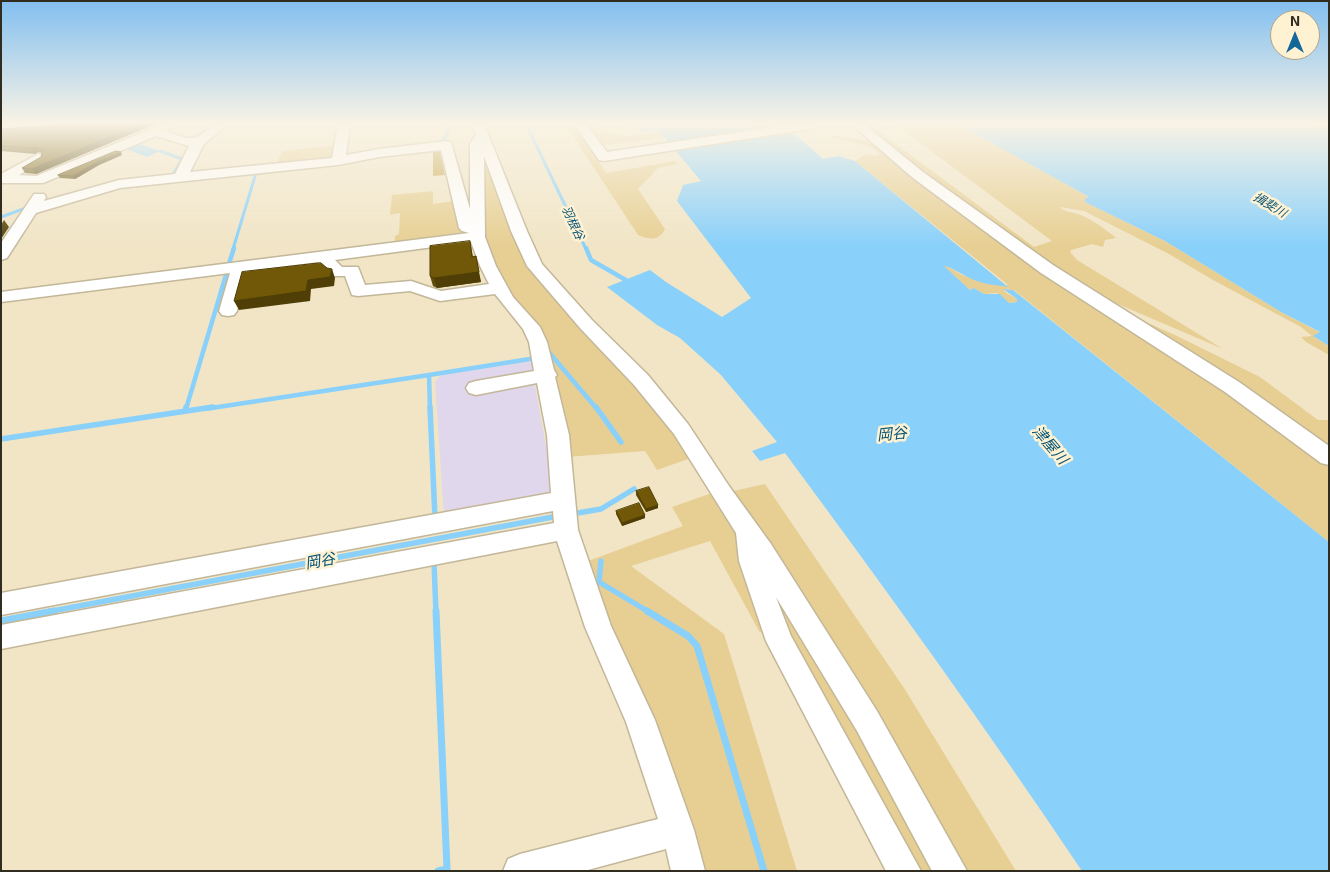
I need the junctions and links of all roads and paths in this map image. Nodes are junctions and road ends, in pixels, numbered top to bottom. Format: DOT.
graph roads {
  1 [pos="27,165"];
  2 [pos="74,165"];
  3 [pos="187,165"];
  4 [pos="304,165"];
  5 [pos="451,165"];
  6 [pos="477,165"];
  7 [pos="494,165"];
  8 [pos="906,165"];
  9 [pos="180,178"];
  10 [pos="2,179"];
  11 [pos="38,180"];
  12 [pos="33,209"];
  13 [pos="476,233"];
  14 [pos="1,255"];
  15 [pos="322,257"];
  16 [pos="240,267"];
  17 [pos="500,288"];
  18 [pos="1,297"];
  19 [pos="228,311"];
  20 [pos="547,375"];
  21 [pos="476,388"];
  22 [pos="1329,456"];
  23 [pos="564,515"];
  24 [pos="748,532"];
  25 [pos="1,604"];
  26 [pos="1,636"];
  27 [pos="678,830"];
  28 [pos="520,871"];
  29 [pos="688,871"];
  30 [pos="904,871"];
  31 [pos="950,871"];
  1 -- 10 [label="street"];
  2 -- 11 [label="street"];
  3 -- 9 [label="street"];
  4 -- 9 [label="street"];
  5 -- 13 [label="street"];
  6 -- 13 [label="street"];
  7 -- 24 [label="street"];
  8 -- 22 [label="street"];
  9 -- 12 [label="street"];
  10 -- 11 [label="street"];
  11 -- 12 [label="street"];
  12 -- 14 [label="street"];
  13 -- 15 [label="street"];
  13 -- 17 [label="street"];
  15 -- 16 [label="street"];
  15 -- 17 [label="street"];
  16 -- 18 [label="street"];
  16 -- 19 [label="street"];
  17 -- 20 [label="street"];
  20 -- 21 [label="street"];
  20 -- 23 [label="street"];
  23 -- 25 [label="street"];
  23 -- 26 [label="street"];
  23 -- 27 [label="street"];
  24 -- 30 [label="street"];
  24 -- 31 [label="street"];
  27 -- 28 [label="street"];
  27 -- 29 [label="street"];
}
